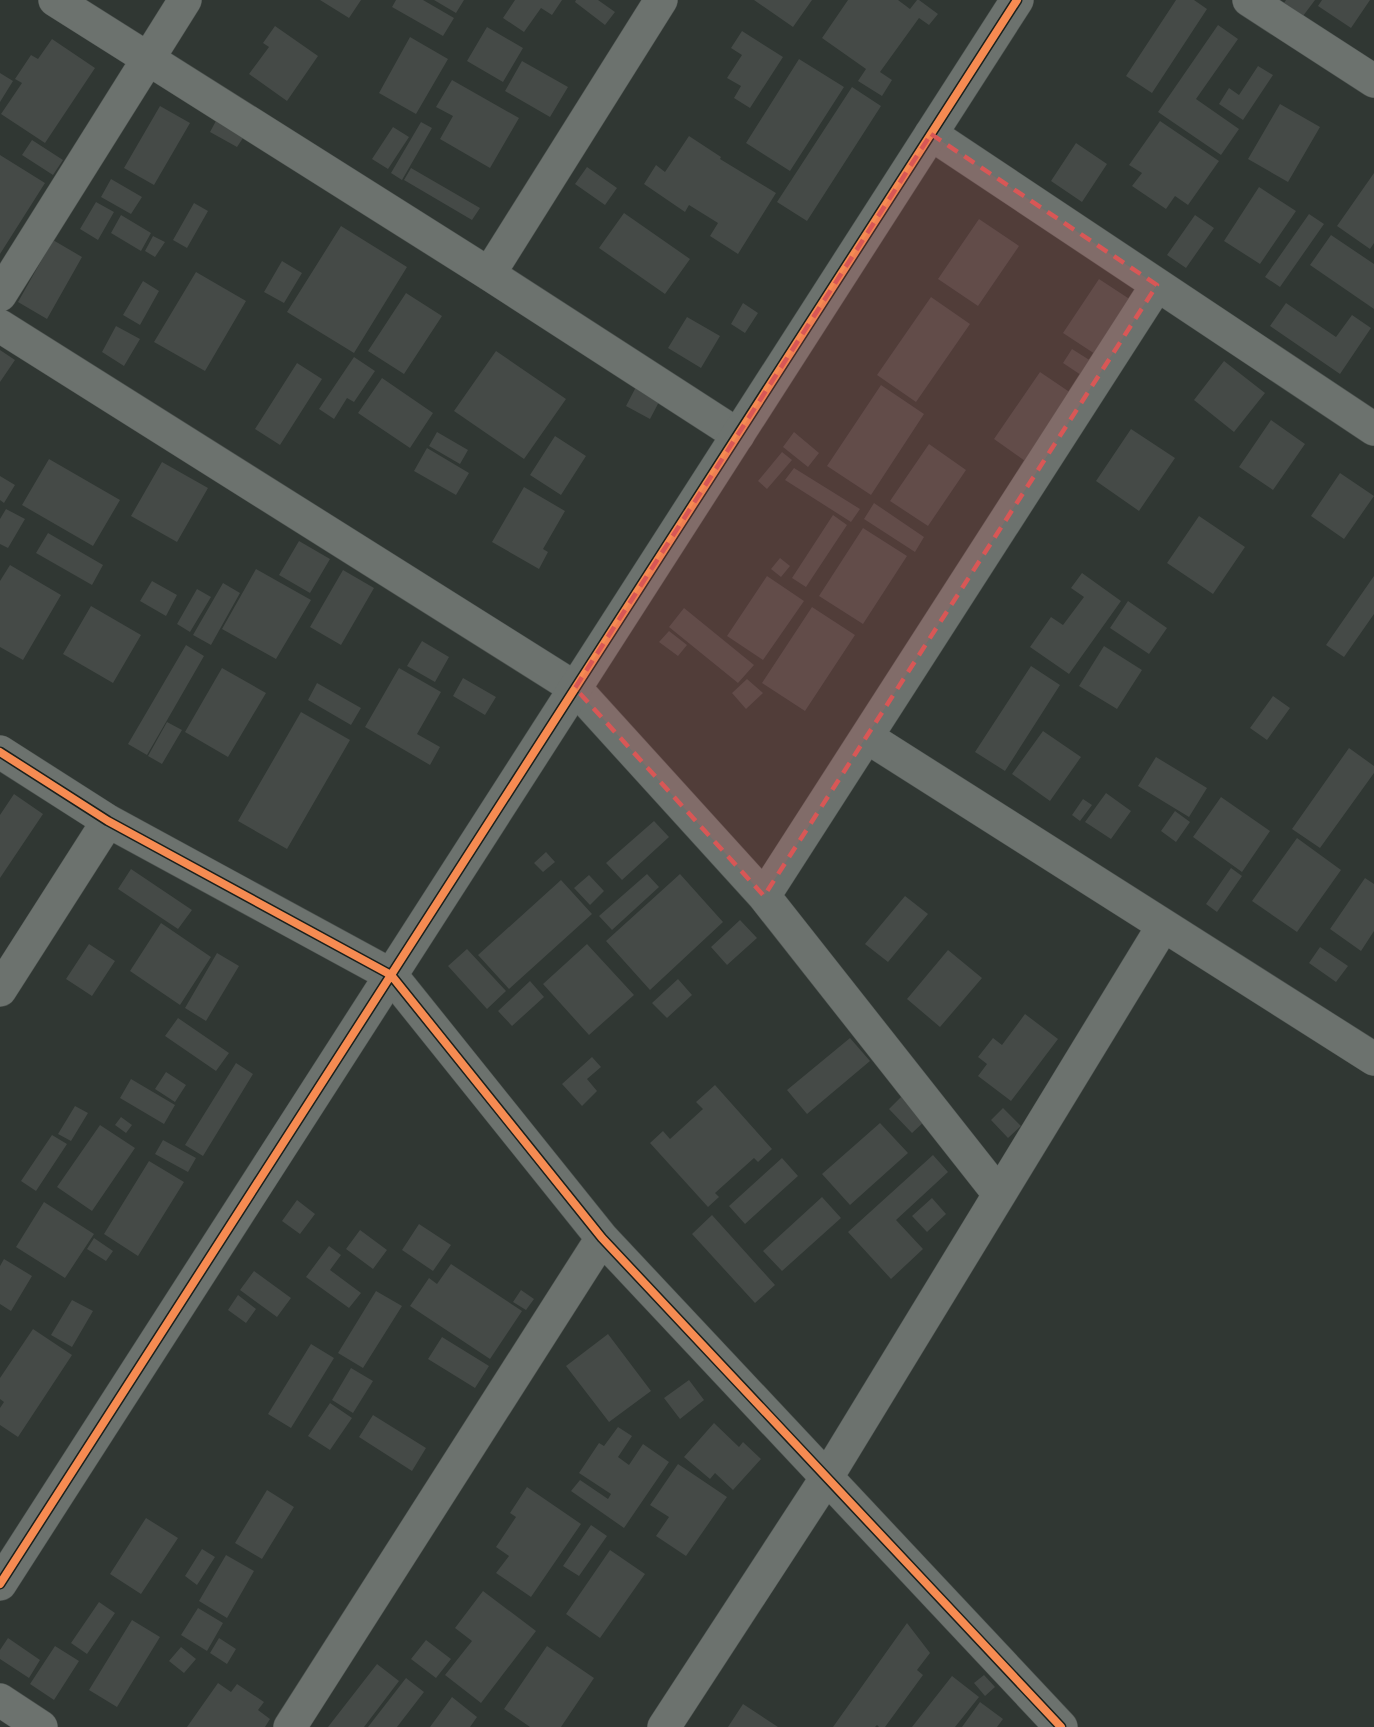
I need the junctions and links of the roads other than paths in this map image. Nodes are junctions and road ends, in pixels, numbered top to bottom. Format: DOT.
graph roads {
  1 [pos="55,0"];
  2 [pos="185,0"];
  3 [pos="661,0"];
  4 [pos="1017,0"];
  5 [pos="1249,0"];
  6 [pos="147,59"];
  7 [pos="1374,81"];
  8 [pos="931,134"];
  9 [pos="489,274"];
  10 [pos="1157,285"];
  11 [pos="0,295"];
  12 [pos="0,326"];
  13 [pos="1374,429"];
  14 [pos="738,435"];
  15 [pos="575,688"];
  16 [pos="867,737"];
  17 [pos="0,752"];
  18 [pos="108,821"];
  19 [pos="764,896"];
  20 [pos="1163,926"];
  21 [pos="391,975"];
  22 [pos="0,990"];
  23 [pos="1374,1059"];
  24 [pos="999,1194"];
  25 [pos="602,1238"];
  26 [pos="826,1477"];
  27 [pos="0,1584"];
  28 [pos="0,1700"];
  29 [pos="41,1727"];
  30 [pos="290,1727"];
  31 [pos="664,1727"];
  32 [pos="1061,1727"];
  1 -- 6 [label="street"];
  2 -- 6 [label="street"];
  3 -- 9 [label="street"];
  4 -- 8 [label="street"];
  5 -- 7 [label="street"];
  6 -- 9 [label="street"];
  6 -- 11 [label="street"];
  8 -- 10 [label="street"];
  8 -- 14 [label="street"];
  9 -- 14 [label="street"];
  10 -- 13 [label="street"];
  10 -- 16 [label="street"];
  12 -- 15 [label="street"];
  14 -- 15 [label="street"];
  15 -- 19 [label="street"];
  15 -- 21 [label="street"];
  16 -- 19 [label="street"];
  16 -- 20 [label="street"];
  17 -- 18 [label="street"];
  18 -- 21 [label="street"];
  18 -- 22 [label="street"];
  19 -- 24 [label="street"];
  20 -- 23 [label="street"];
  20 -- 24 [label="street"];
  21 -- 25 [label="street"];
  21 -- 27 [label="street"];
  24 -- 26 [label="street"];
  25 -- 26 [label="street"];
  25 -- 30 [label="street"];
  26 -- 31 [label="street"];
  26 -- 32 [label="street"];
  28 -- 29 [label="street"];
}
